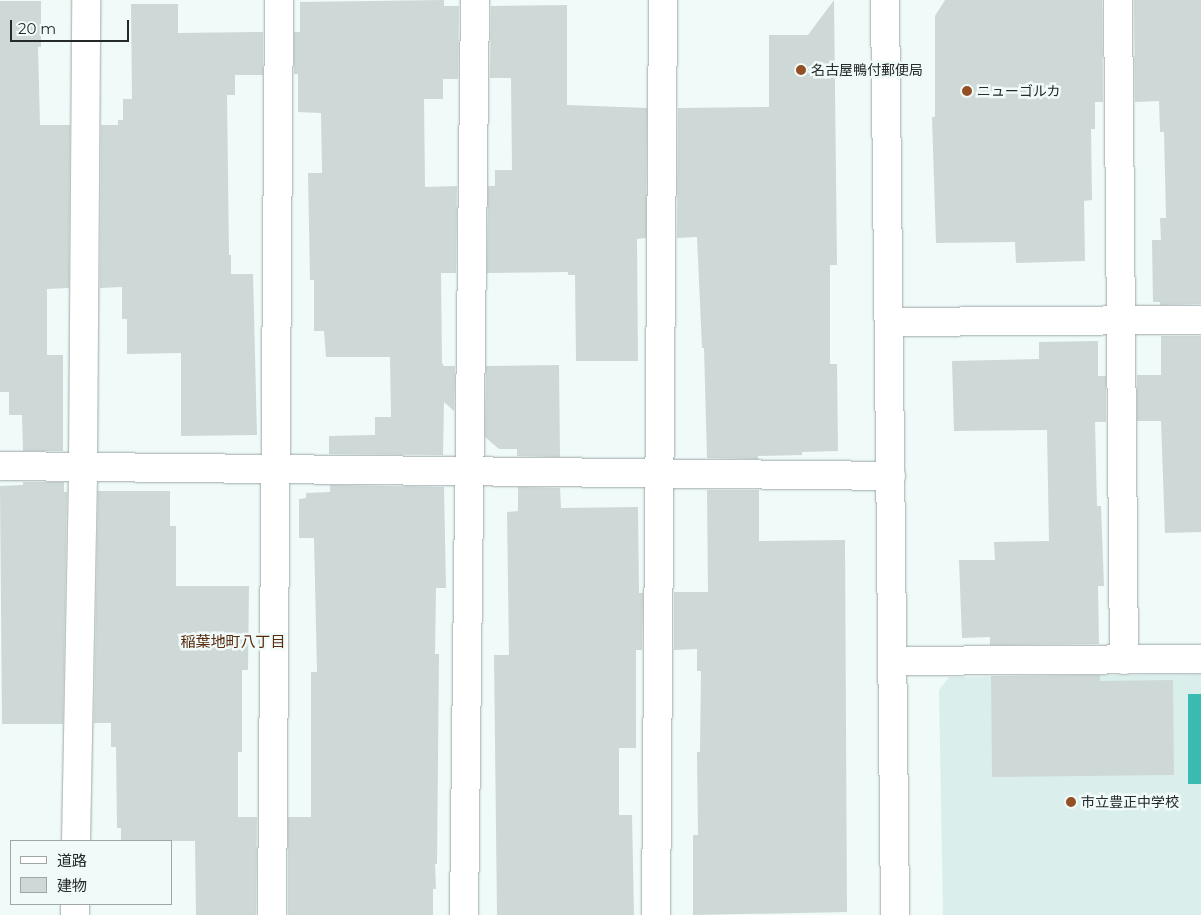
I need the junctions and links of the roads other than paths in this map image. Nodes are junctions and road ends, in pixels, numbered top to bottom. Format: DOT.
graph roads {
  1 [pos="86,0"];
  2 [pos="279,0"];
  3 [pos="475,0"];
  4 [pos="663,0"];
  5 [pos="886,0"];
  6 [pos="1118,0"];
  7 [pos="1201,320"];
  8 [pos="1121,321"];
  9 [pos="889,322"];
  10 [pos="0,466"];
  11 [pos="84,467"];
  12 [pos="275,469"];
  13 [pos="469,471"];
  14 [pos="659,474"];
  15 [pos="891,476"];
  16 [pos="1201,659"];
  17 [pos="1124,660"];
  18 [pos="893,661"];
  19 [pos="76,840"];
  20 [pos="272,915"];
  21 [pos="464,915"];
  22 [pos="656,915"];
  23 [pos="895,915"];
  1 -- 11 [label="street"];
  2 -- 12 [label="street"];
  3 -- 13 [label="street"];
  4 -- 14 [label="street"];
  5 -- 9 [label="street"];
  6 -- 8 [label="street"];
  7 -- 8 [label="street"];
  8 -- 9 [label="street"];
  8 -- 17 [label="street"];
  9 -- 15 [label="street"];
  10 -- 11 [label="street"];
  11 -- 12 [label="street"];
  11 -- 19 [label="street"];
  12 -- 13 [label="street"];
  12 -- 20 [label="street"];
  13 -- 14 [label="street"];
  13 -- 21 [label="street"];
  14 -- 15 [label="street"];
  14 -- 22 [label="street"];
  15 -- 18 [label="street"];
  16 -- 17 [label="street"];
  17 -- 18 [label="street"];
  18 -- 23 [label="street"];
}
